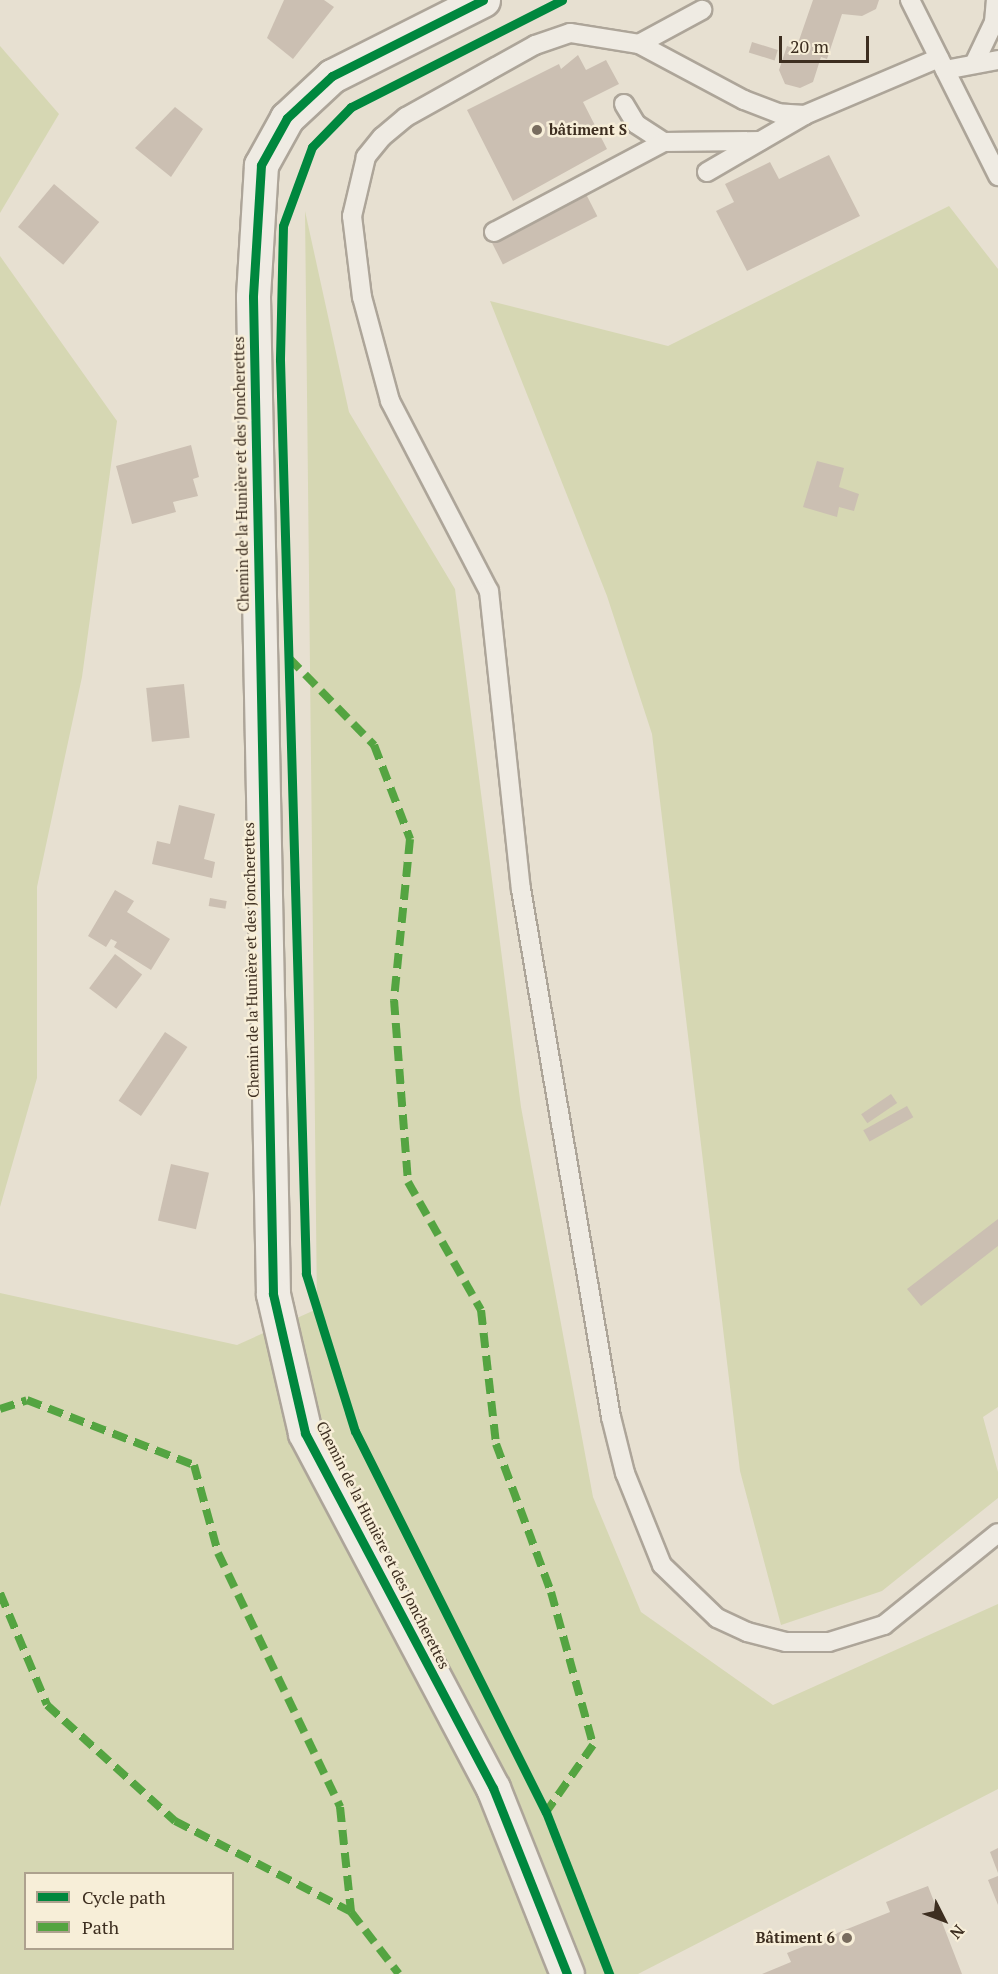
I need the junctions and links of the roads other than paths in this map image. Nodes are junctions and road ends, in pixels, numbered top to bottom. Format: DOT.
graph roads {
  1 [pos="483,0"];
  2 [pos="910,0"];
  3 [pos="996,0"];
  4 [pos="702,10"];
  5 [pos="639,44"];
  6 [pos="998,60"];
  7 [pos="942,64"];
  8 [pos="974,64"];
  9 [pos="624,104"];
  10 [pos="806,114"];
  11 [pos="760,141"];
  12 [pos="664,142"];
  13 [pos="707,172"];
  14 [pos="998,176"];
  15 [pos="494,232"];
  16 [pos="998,1533"];
  17 [pos="567,1974"];
  1 -- 17 [label="street, Chemin de la Hunière et des Joncherettes"];
  2 -- 7 [label="lane"];
  3 -- 8 [label="lane"];
  4 -- 5 [label="lane"];
  5 -- 10 [label="lane"];
  5 -- 16 [label="lane"];
  6 -- 8 [label="lane"];
  7 -- 8 [label="lane"];
  7 -- 10 [label="lane"];
  7 -- 14 [label="lane"];
  9 -- 12 [label="lane"];
  10 -- 11 [label="lane"];
  11 -- 12 [label="lane"];
  11 -- 13 [label="lane"];
  12 -- 15 [label="lane"];
}
